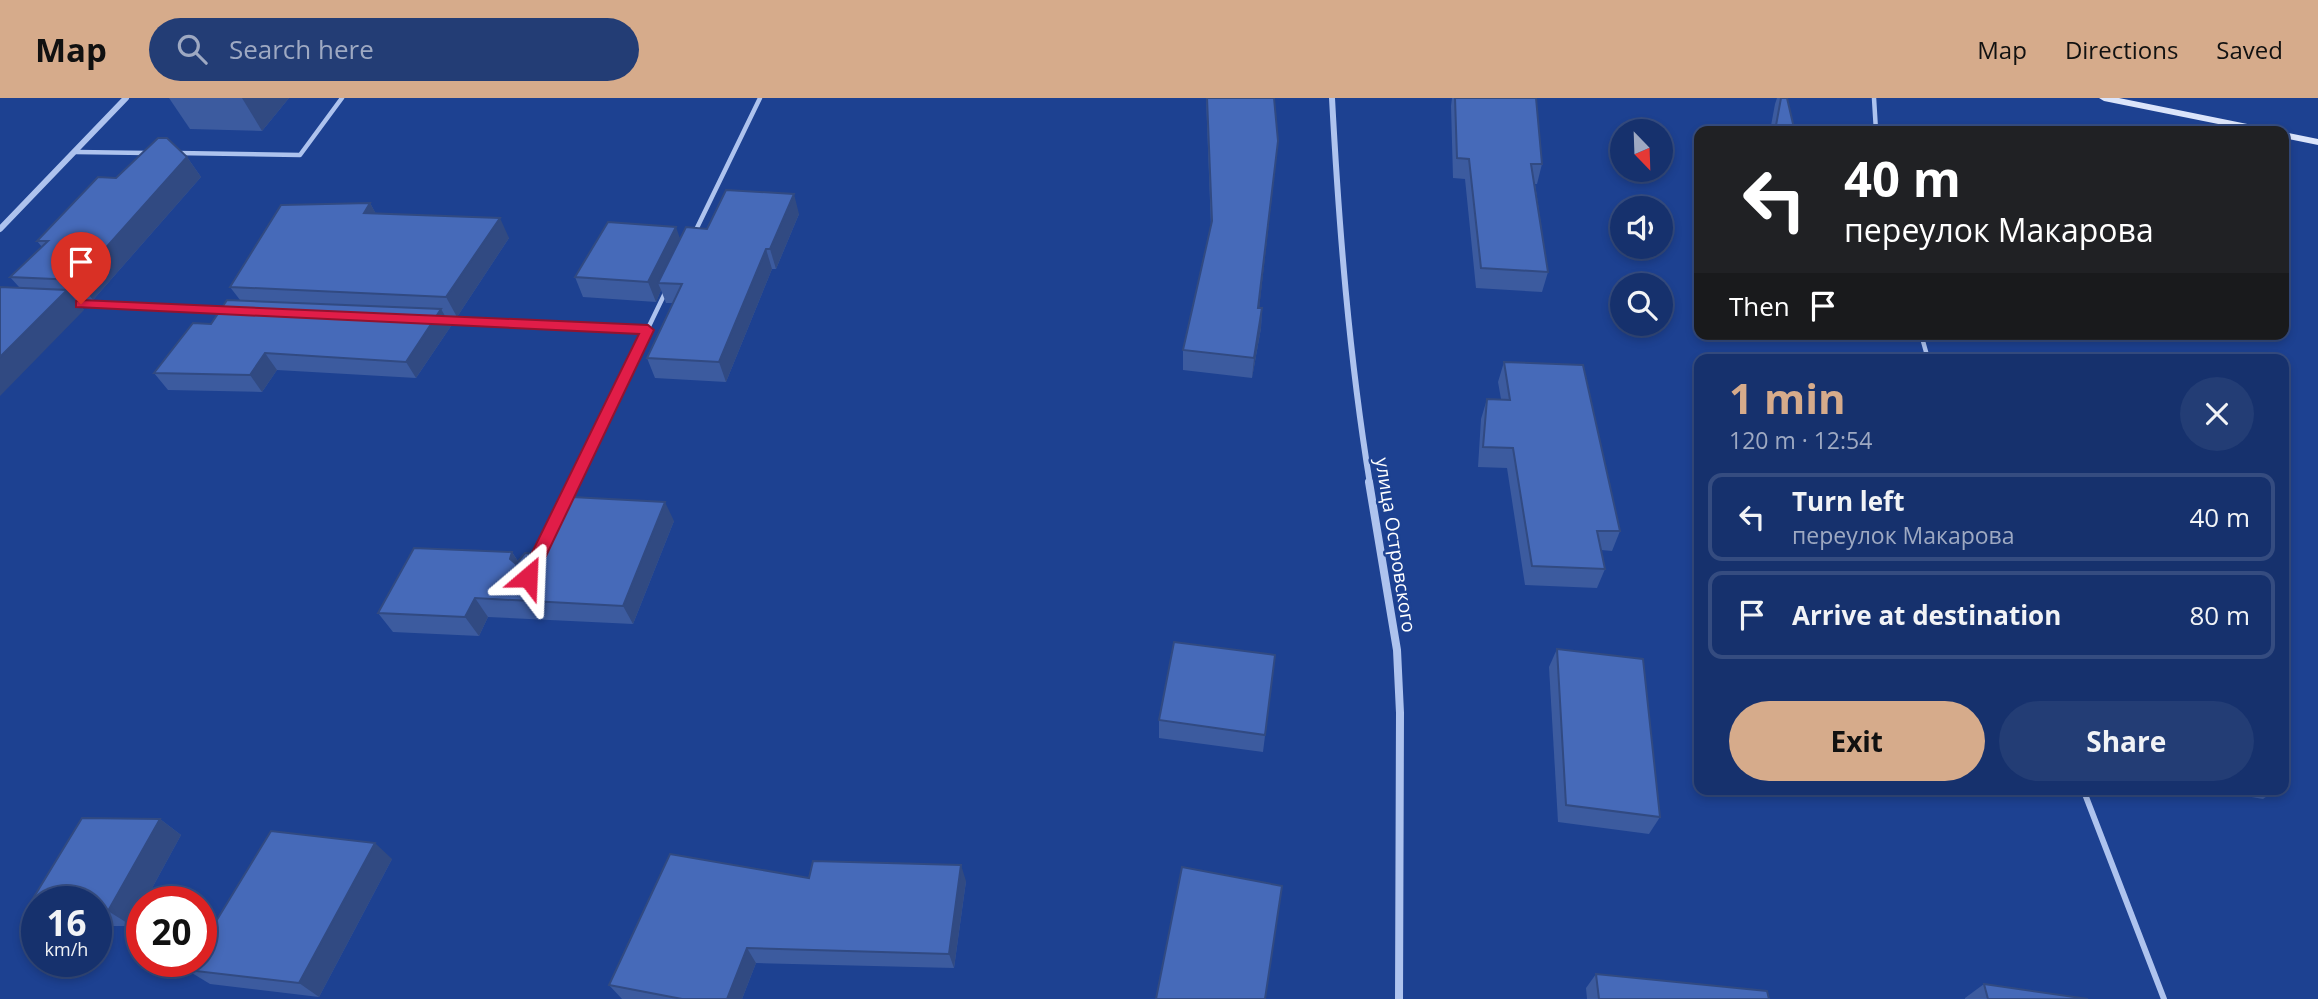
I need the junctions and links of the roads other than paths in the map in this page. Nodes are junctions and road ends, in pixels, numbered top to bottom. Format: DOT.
graph roads {
  1 [pos="126,98"];
  2 [pos="342,98"];
  3 [pos="760,98"];
  4 [pos="1332,98"];
  5 [pos="1874,98"];
  6 [pos="2104,98"];
  7 [pos="1875,126"];
  8 [pos="2242,126"];
  9 [pos="2289,136"];
  10 [pos="2318,142"];
  11 [pos="76,152"];
  12 [pos="160,153"];
  13 [pos="174,153"];
  14 [pos="0,229"];
  15 [pos="689,244"];
  16 [pos="671,281"];
  17 [pos="69,304"];
  18 [pos="234,311"];
  19 [pos="427,320"];
  20 [pos="648,330"];
  21 [pos="534,565"];
  22 [pos="2086,795"];
  23 [pos="1399,999"];
  24 [pos="2164,999"];
  1 -- 11 [label="street"];
  2 -- 13 [label="lane"];
  3 -- 15 [label="lane"];
  4 -- 23 [label="street, улица Островского"];
  5 -- 7 [label="lane"];
  6 -- 8 [label="main road"];
  9 -- 10 [label="main road"];
  11 -- 12 [label="lane"];
  11 -- 14 [label="street"];
  16 -- 20 [label="lane"];
  17 -- 18 [label="lane"];
  19 -- 20 [label="lane"];
  20 -- 21 [label="lane"];
  22 -- 24 [label="lane"];
}
